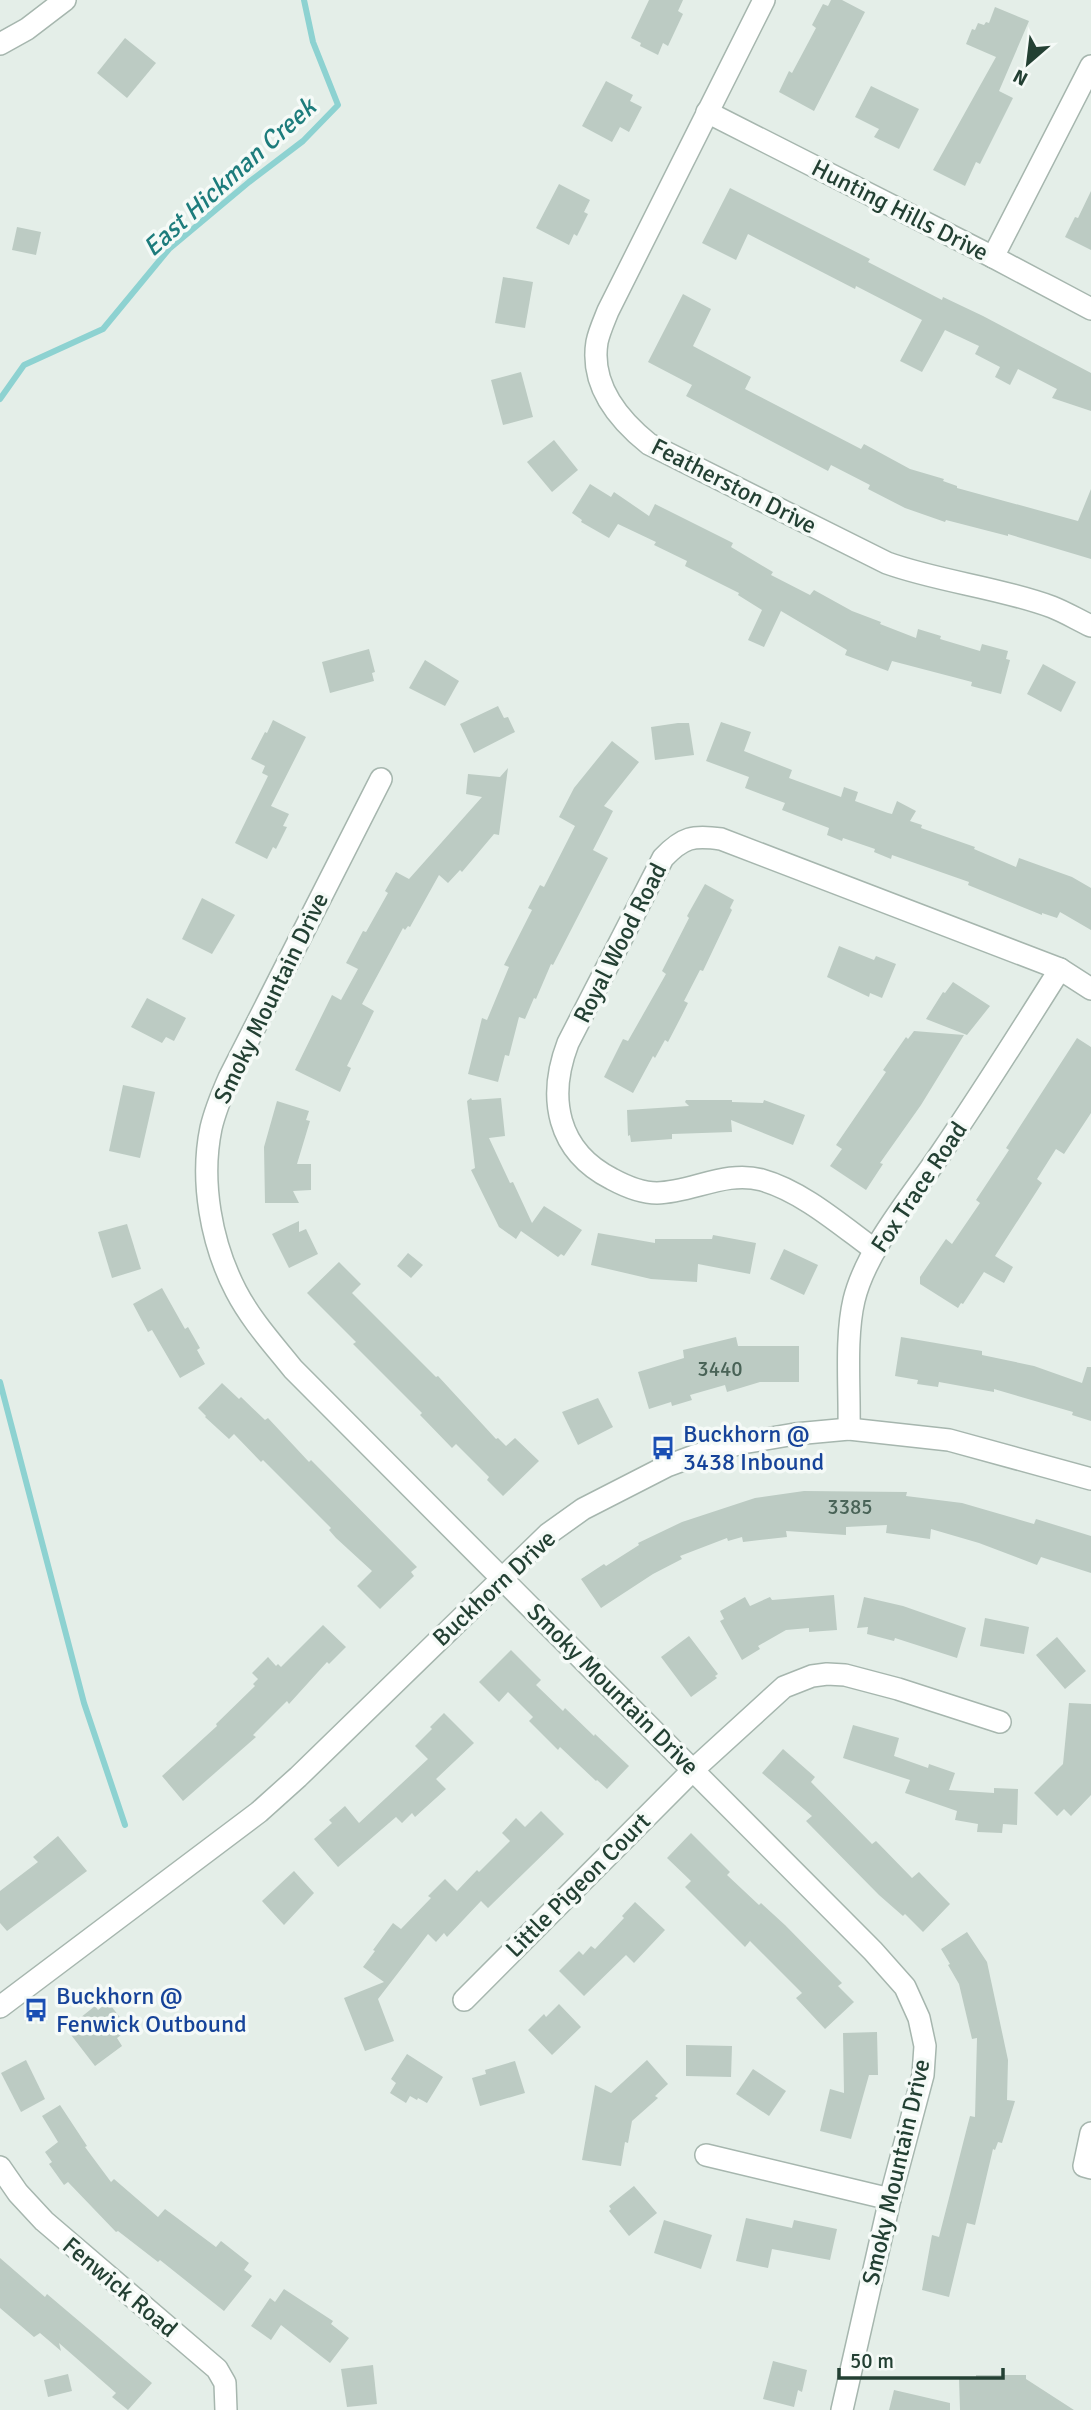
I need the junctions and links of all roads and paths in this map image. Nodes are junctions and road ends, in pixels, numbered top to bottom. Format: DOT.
graph roads {
  1 [pos="65,0"];
  2 [pos="764,0"];
  3 [pos="0,44"];
  4 [pos="1091,66"];
  5 [pos="708,112"];
  6 [pos="993,257"];
  7 [pos="1091,309"];
  8 [pos="1091,626"];
  9 [pos="381,779"];
  10 [pos="1060,969"];
  11 [pos="1091,989"];
  12 [pos="875,1250"];
  13 [pos="849,1429"];
  14 [pos="1091,1479"];
  15 [pos="502,1577"];
  16 [pos="999,1722"];
  17 [pos="693,1770"];
  18 [pos="464,2000"];
  19 [pos="0,2007"];
  20 [pos="1091,2133"];
  21 [pos="706,2155"];
  22 [pos="0,2167"];
  23 [pos="1091,2168"];
  24 [pos="890,2199"];
  25 [pos="226,2410"];
  26 [pos="842,2410"];
  1 -- 3 [label="street"];
  2 -- 5 [label="street, Featherston Drive"];
  4 -- 6 [label="street"];
  5 -- 6 [label="street, Hunting Hills Drive"];
  5 -- 8 [label="street, Featherston Drive"];
  6 -- 7 [label="street, Hunting Hills Drive"];
  9 -- 15 [label="street, Smoky Mountain Drive"];
  10 -- 11 [label="street, Royal Wood Road"];
  10 -- 12 [label="street, Fox Trace Road"];
  10 -- 12 [label="street, Royal Wood Road"];
  12 -- 13 [label="street, Fox Trace Road"];
  13 -- 14 [label="street, Buckhorn Drive"];
  13 -- 15 [label="street, Buckhorn Drive"];
  15 -- 17 [label="street, Smoky Mountain Drive"];
  15 -- 19 [label="street, Buckhorn Drive"];
  16 -- 17 [label="street, Little Pigeon Court"];
  17 -- 18 [label="street, Little Pigeon Court"];
  17 -- 24 [label="street, Smoky Mountain Drive"];
  20 -- 23 [label="street"];
  21 -- 24 [label="street"];
  22 -- 25 [label="street, Fenwick Road"];
  24 -- 26 [label="street, Smoky Mountain Drive"];
}
